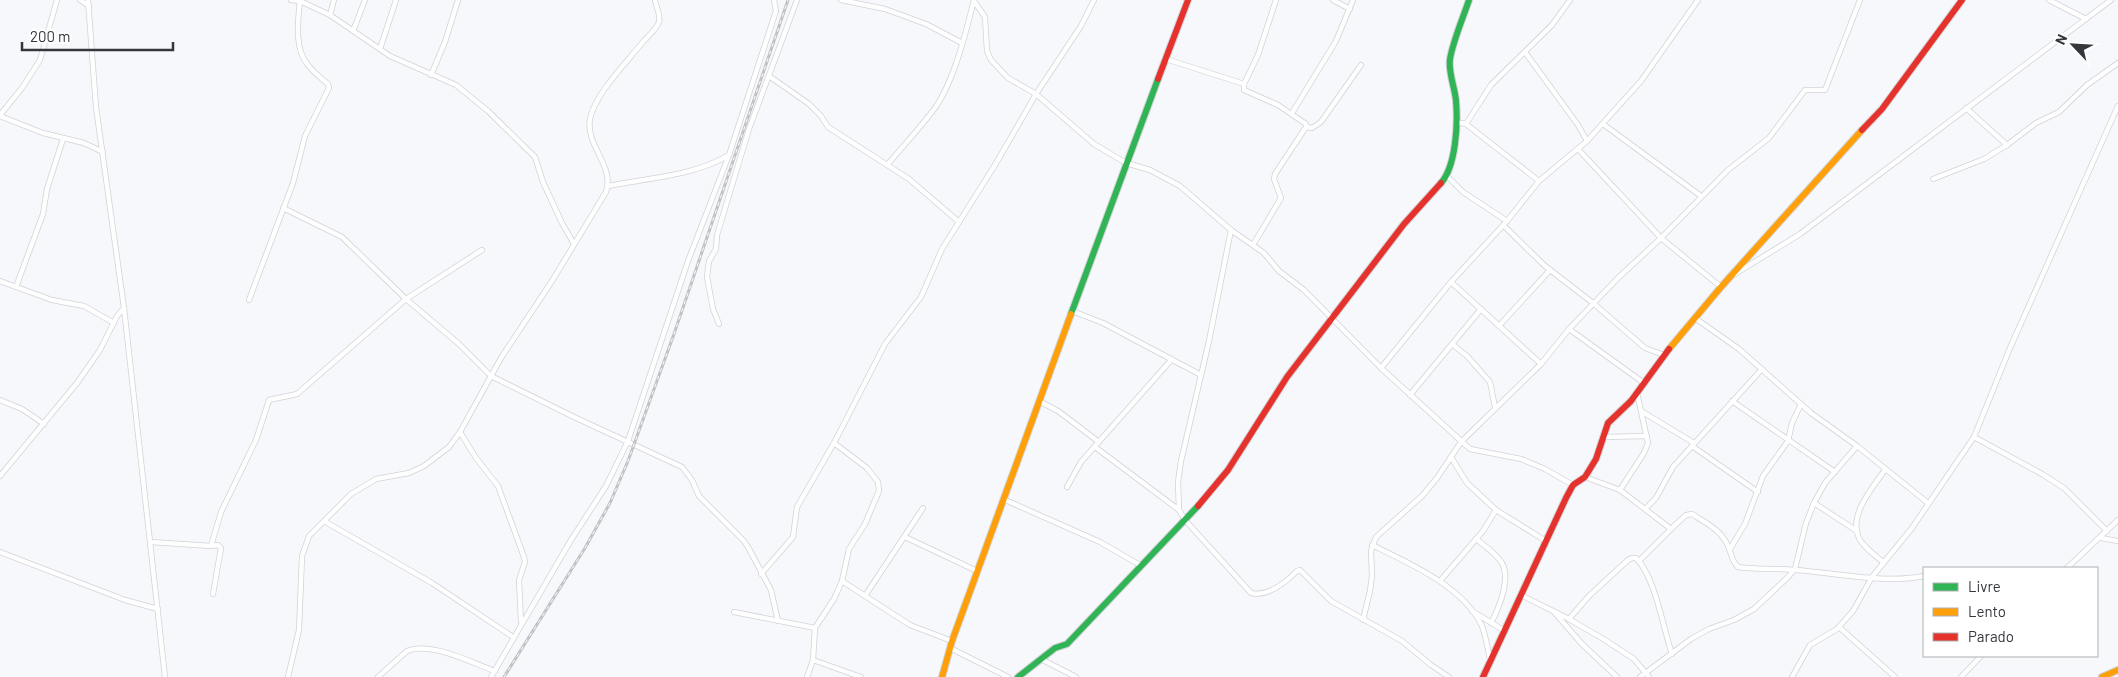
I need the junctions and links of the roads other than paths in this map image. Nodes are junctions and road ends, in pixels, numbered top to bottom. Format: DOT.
graph roads {
  1 [pos="58,0"];
  2 [pos="80,0"];
  3 [pos="88,0"];
  4 [pos="291,0"];
  5 [pos="334,0"];
  6 [pos="364,0"];
  7 [pos="396,0"];
  8 [pos="458,0"];
  9 [pos="655,0"];
  10 [pos="774,0"];
  11 [pos="797,0"];
  12 [pos="841,0"];
  13 [pos="1094,0"];
  14 [pos="1188,0"];
  15 [pos="1276,0"];
  16 [pos="1333,0"];
  17 [pos="1353,0"];
  18 [pos="1469,0"];
  19 [pos="1570,0"];
  20 [pos="1698,0"];
  21 [pos="1860,0"];
  22 [pos="1962,0"];
  23 [pos="2049,0"];
  24 [pos="2111,0"];
  25 [pos="300,1"];
  26 [pos="974,1"];
  27 [pos="89,6"];
  28 [pos="1350,9"];
  29 [pos="330,15"];
  30 [pos="2086,19"];
  31 [pos="353,32"];
  32 [pos="962,43"];
  33 [pos="380,49"];
  34 [pos="1525,52"];
  35 [pos="1166,59"];
  36 [pos="2118,64"];
  37 [pos="1361,65"];
  38 [pos="431,75"];
  39 [pos="770,76"];
  40 [pos="1244,84"];
  41 [pos="1036,94"];
  42 [pos="2118,106"];
  43 [pos="1966,108"];
  44 [pos="1292,113"];
  45 [pos="0,115"];
  46 [pos="1456,122"];
  47 [pos="1466,124"];
  48 [pos="1603,124"];
  49 [pos="1306,127"];
  50 [pos="63,139"];
  51 [pos="1587,141"];
  52 [pos="2007,145"];
  53 [pos="1578,149"];
  54 [pos="103,152"];
  55 [pos="729,154"];
  56 [pos="1126,162"];
  57 [pos="888,164"];
  58 [pos="1447,176"];
  59 [pos="1933,179"];
  60 [pos="1538,181"];
  61 [pos="608,186"];
  62 [pos="1702,196"];
  63 [pos="283,208"];
  64 [pos="1507,221"];
  65 [pos="959,222"];
  66 [pos="1503,225"];
  67 [pos="1231,230"];
  68 [pos="1661,238"];
  69 [pos="574,244"];
  70 [pos="1253,245"];
  71 [pos="482,250"];
  72 [pos="1550,270"];
  73 [pos="1733,274"];
  74 [pos="0,281"];
  75 [pos="1451,282"];
  76 [pos="16,287"];
  77 [pos="1721,287"];
  78 [pos="406,299"];
  79 [pos="249,300"];
  80 [pos="1594,303"];
  81 [pos="124,308"];
  82 [pos="1481,309"];
  83 [pos="1072,311"];
  84 [pos="1695,318"];
  85 [pos="1331,319"];
  86 [pos="114,322"];
  87 [pos="720,324"];
  88 [pos="1499,326"];
  89 [pos="1569,329"];
  90 [pos="1452,344"];
  91 [pos="1664,355"];
  92 [pos="1172,359"];
  93 [pos="1540,364"];
  94 [pos="1381,368"];
  95 [pos="1762,368"];
  96 [pos="1201,375"];
  97 [pos="491,376"];
  98 [pos="1644,383"];
  99 [pos="1637,393"];
  100 [pos="1410,395"];
  101 [pos="0,400"];
  102 [pos="1039,401"];
  103 [pos="1732,401"];
  104 [pos="1802,404"];
  105 [pos="1495,407"];
  106 [pos="1642,411"];
  107 [pos="44,424"];
  108 [pos="460,432"];
  109 [pos="1604,436"];
  110 [pos="1647,436"];
  111 [pos="1974,437"];
  112 [pos="628,441"];
  113 [pos="1788,441"];
  114 [pos="834,442"];
  115 [pos="1099,442"];
  116 [pos="1461,442"];
  117 [pos="1693,445"];
  118 [pos="1858,446"];
  119 [pos="1096,447"];
  120 [pos="1451,457"];
  121 [pos="1885,470"];
  122 [pos="1835,472"];
  123 [pos="0,476"];
  124 [pos="1585,477"];
  125 [pos="1573,485"];
  126 [pos="1067,486"];
  127 [pos="1620,490"];
  128 [pos="1758,492"];
  129 [pos="1003,499"];
  130 [pos="1814,503"];
  131 [pos="1928,503"];
  132 [pos="924,508"];
  133 [pos="1645,509"];
  134 [pos="1179,510"];
  135 [pos="1496,510"];
  136 [pos="1185,520"];
  137 [pos="2118,520"];
  138 [pos="324,521"];
  139 [pos="1671,530"];
  140 [pos="1857,531"];
  141 [pos="2107,531"];
  142 [pos="905,536"];
  143 [pos="2101,538"];
  144 [pos="1476,539"];
  145 [pos="1546,541"];
  146 [pos="151,542"];
  147 [pos="2118,542"];
  148 [pos="1372,545"];
  149 [pos="211,546"];
  150 [pos="1730,549"];
  151 [pos="0,552"];
  152 [pos="1639,561"];
  153 [pos="1884,563"];
  154 [pos="1140,565"];
  155 [pos="2068,567"];
  156 [pos="1795,570"];
  157 [pos="977,571"];
  158 [pos="761,574"];
  159 [pos="1923,576"];
  160 [pos="1872,577"];
  161 [pos="842,581"];
  162 [pos="1440,581"];
  163 [pos="213,594"];
  164 [pos="1521,595"];
  165 [pos="865,596"];
  166 [pos="158,609"];
  167 [pos="1471,610"];
  168 [pos="1553,611"];
  169 [pos="734,612"];
  170 [pos="1569,619"];
  171 [pos="1362,620"];
  172 [pos="778,621"];
  173 [pos="1491,623"];
  174 [pos="521,624"];
  175 [pos="1839,627"];
  176 [pos="815,628"];
  177 [pos="1506,631"];
  178 [pos="513,637"];
  179 [pos="951,645"];
  180 [pos="1672,654"];
  181 [pos="1980,657"];
  182 [pos="1040,659"];
  183 [pos="813,660"];
  184 [pos="1491,662"];
  185 [pos="2118,670"];
  186 [pos="495,671"];
  187 [pos="1648,675"];
  188 [pos="165,677"];
  189 [pos="288,677"];
  190 [pos="378,677"];
  191 [pos="491,677"];
  192 [pos="807,677"];
  193 [pos="861,677"];
  194 [pos="942,677"];
  195 [pos="1008,677"];
  196 [pos="1018,677"];
  197 [pos="1076,677"];
  198 [pos="1449,677"];
  199 [pos="1483,677"];
  200 [pos="1617,677"];
  201 [pos="1640,677"];
  202 [pos="1792,677"];
  203 [pos="1895,677"];
  204 [pos="1961,677"];
  205 [pos="2102,677"];
  1 -- 45 [label="street"];
  2 -- 27 [label="street"];
  3 -- 27 [label="street"];
  4 -- 25 [label="street"];
  5 -- 29 [label="street"];
  6 -- 31 [label="street"];
  7 -- 33 [label="street"];
  8 -- 38 [label="street"];
  9 -- 61 [label="street"];
  10 -- 55 [label="street"];
  11 -- 39 [label="street"];
  12 -- 32 [label="street"];
  13 -- 41 [label="street"];
  14 -- 35 [label="street"];
  15 -- 40 [label="street"];
  16 -- 28 [label="street"];
  17 -- 28 [label="street"];
  18 -- 46 [label="street"];
  19 -- 34 [label="street"];
  20 -- 48 [label="street"];
  21 -- 62 [label="street"];
  22 -- 73 [label="street"];
  23 -- 30 [label="street"];
  24 -- 30 [label="street"];
  25 -- 29 [label="street"];
  25 -- 63 [label="street"];
  26 -- 32 [label="street"];
  26 -- 41 [label="street"];
  27 -- 54 [label="street"];
  28 -- 44 [label="street"];
  29 -- 31 [label="street"];
  30 -- 43 [label="street"];
  31 -- 33 [label="street"];
  32 -- 57 [label="street"];
  33 -- 38 [label="street"];
  34 -- 47 [label="street"];
  34 -- 51 [label="street"];
  35 -- 40 [label="street"];
  35 -- 56 [label="street"];
  36 -- 52 [label="street"];
  37 -- 49 [label="street"];
  38 -- 69 [label="street"];
  39 -- 57 [label="street"];
  39 -- 87 [label="street"];
  40 -- 44 [label="street"];
  41 -- 56 [label="street"];
  41 -- 65 [label="street"];
  42 -- 111 [label="street"];
  43 -- 52 [label="street"];
  43 -- 73 [label="street"];
  44 -- 49 [label="street"];
  45 -- 50 [label="street"];
  46 -- 47 [label="street"];
  46 -- 58 [label="street"];
  47 -- 60 [label="street"];
  48 -- 51 [label="street"];
  48 -- 62 [label="street"];
  49 -- 70 [label="street"];
  50 -- 54 [label="street"];
  50 -- 76 [label="street"];
  51 -- 53 [label="street"];
  52 -- 59 [label="street"];
  53 -- 60 [label="street"];
  53 -- 68 [label="street"];
  54 -- 81 [label="street"];
  55 -- 61 [label="street"];
  55 -- 112 [label="street"];
  56 -- 67 [label="street"];
  56 -- 83 [label="street"];
  57 -- 65 [label="street"];
  58 -- 64 [label="street"];
  58 -- 85 [label="street"];
  60 -- 64 [label="street"];
  61 -- 69 [label="street"];
  62 -- 68 [label="street"];
  63 -- 78 [label="street"];
  63 -- 79 [label="street"];
  64 -- 66 [label="street"];
  65 -- 114 [label="street"];
  66 -- 72 [label="street"];
  66 -- 75 [label="street"];
  67 -- 70 [label="street"];
  67 -- 96 [label="street"];
  68 -- 77 [label="street"];
  68 -- 80 [label="street"];
  69 -- 97 [label="street"];
  70 -- 85 [label="street"];
  71 -- 78 [label="street"];
  72 -- 80 [label="street"];
  72 -- 88 [label="street"];
  73 -- 77 [label="street"];
  74 -- 76 [label="street"];
  75 -- 82 [label="street"];
  75 -- 94 [label="street"];
  76 -- 86 [label="street"];
  77 -- 84 [label="street"];
  78 -- 97 [label="street"];
  78 -- 149 [label="street"];
  80 -- 89 [label="street"];
  80 -- 91 [label="street"];
  81 -- 86 [label="street"];
  81 -- 146 [label="street"];
  82 -- 88 [label="street"];
  82 -- 90 [label="street"];
  83 -- 92 [label="street"];
  83 -- 102 [label="street"];
  84 -- 91 [label="street"];
  84 -- 95 [label="street"];
  85 -- 94 [label="street"];
  85 -- 136 [label="street"];
  86 -- 107 [label="street"];
  88 -- 93 [label="street"];
  89 -- 93 [label="street"];
  89 -- 98 [label="street"];
  90 -- 100 [label="street"];
  90 -- 105 [label="street"];
  91 -- 98 [label="street"];
  92 -- 96 [label="street"];
  92 -- 115 [label="street"];
  93 -- 105 [label="street"];
  94 -- 100 [label="street"];
  95 -- 103 [label="street"];
  95 -- 104 [label="street"];
  96 -- 134 [label="street"];
  97 -- 108 [label="street"];
  97 -- 112 [label="street"];
  98 -- 99 [label="street"];
  99 -- 106 [label="street"];
  99 -- 109 [label="street"];
  100 -- 116 [label="street"];
  101 -- 107 [label="street"];
  102 -- 115 [label="street"];
  102 -- 129 [label="street"];
  103 -- 113 [label="street"];
  103 -- 117 [label="street"];
  104 -- 113 [label="street"];
  104 -- 118 [label="street"];
  105 -- 116 [label="street"];
  106 -- 110 [label="street"];
  106 -- 117 [label="street"];
  107 -- 123 [label="street"];
  108 -- 138 [label="street"];
  108 -- 174 [label="street"];
  109 -- 110 [label="street"];
  109 -- 124 [label="street"];
  110 -- 127 [label="street"];
  111 -- 131 [label="street"];
  111 -- 141 [label="street"];
  112 -- 158 [label="street"];
  112 -- 174 [label="street"];
  113 -- 122 [label="street"];
  113 -- 128 [label="street"];
  114 -- 158 [label="street"];
  114 -- 161 [label="street"];
  115 -- 119 [label="street"];
  116 -- 120 [label="street"];
  116 -- 125 [label="street"];
  117 -- 128 [label="street"];
  117 -- 133 [label="street"];
  118 -- 121 [label="street"];
  118 -- 122 [label="street"];
  119 -- 126 [label="street"];
  119 -- 134 [label="street"];
  120 -- 135 [label="street"];
  120 -- 148 [label="street"];
  121 -- 131 [label="street"];
  121 -- 140 [label="street"];
  122 -- 130 [label="street"];
  124 -- 125 [label="street"];
  124 -- 127 [label="street"];
  125 -- 145 [label="street"];
  127 -- 133 [label="street"];
  128 -- 150 [label="street"];
  129 -- 154 [label="street"];
  129 -- 157 [label="street"];
  130 -- 140 [label="street"];
  130 -- 156 [label="street"];
  131 -- 153 [label="street"];
  132 -- 142 [label="street"];
  133 -- 139 [label="street"];
  134 -- 136 [label="street"];
  135 -- 144 [label="street"];
  135 -- 145 [label="street"];
  136 -- 154 [label="street"];
  136 -- 171 [label="street"];
  137 -- 141 [label="street"];
  138 -- 178 [label="street"];
  138 -- 189 [label="street"];
  139 -- 150 [label="street"];
  139 -- 152 [label="street"];
  140 -- 153 [label="street"];
  141 -- 143 [label="street"];
  142 -- 157 [label="street"];
  142 -- 165 [label="street"];
  143 -- 147 [label="street"];
  143 -- 155 [label="street"];
  144 -- 162 [label="street"];
  144 -- 173 [label="street"];
  145 -- 164 [label="street"];
  146 -- 149 [label="street"];
  146 -- 166 [label="street"];
  148 -- 162 [label="street"];
  148 -- 171 [label="street"];
  149 -- 163 [label="street"];
  150 -- 156 [label="street"];
  151 -- 166 [label="street"];
  152 -- 170 [label="street"];
  152 -- 180 [label="street"];
  153 -- 160 [label="street"];
  154 -- 182 [label="street"];
  156 -- 160 [label="street"];
  156 -- 180 [label="street"];
  157 -- 179 [label="street"];
  158 -- 172 [label="street"];
  159 -- 160 [label="street"];
  160 -- 175 [label="street"];
  161 -- 165 [label="street"];
  161 -- 176 [label="street"];
  162 -- 167 [label="street"];
  164 -- 168 [label="street"];
  164 -- 177 [label="street"];
  165 -- 179 [label="street"];
  166 -- 188 [label="street"];
  167 -- 173 [label="street"];
  167 -- 184 [label="street"];
  168 -- 170 [label="street"];
  168 -- 200 [label="street"];
  169 -- 172 [label="street"];
  170 -- 187 [label="street"];
  171 -- 198 [label="street"];
  172 -- 176 [label="street"];
  173 -- 177 [label="street"];
  174 -- 178 [label="street"];
  175 -- 202 [label="street"];
  175 -- 203 [label="street"];
  176 -- 183 [label="street"];
  177 -- 184 [label="street"];
  178 -- 186 [label="street"];
  179 -- 194 [label="street"];
  179 -- 195 [label="street"];
  180 -- 187 [label="street"];
  181 -- 204 [label="street"];
  182 -- 196 [label="street"];
  182 -- 197 [label="street"];
  183 -- 192 [label="street"];
  183 -- 193 [label="street"];
  184 -- 199 [label="street"];
  185 -- 205 [label="street"];
  186 -- 190 [label="street"];
  186 -- 191 [label="street"];
  187 -- 201 [label="street"];
}
